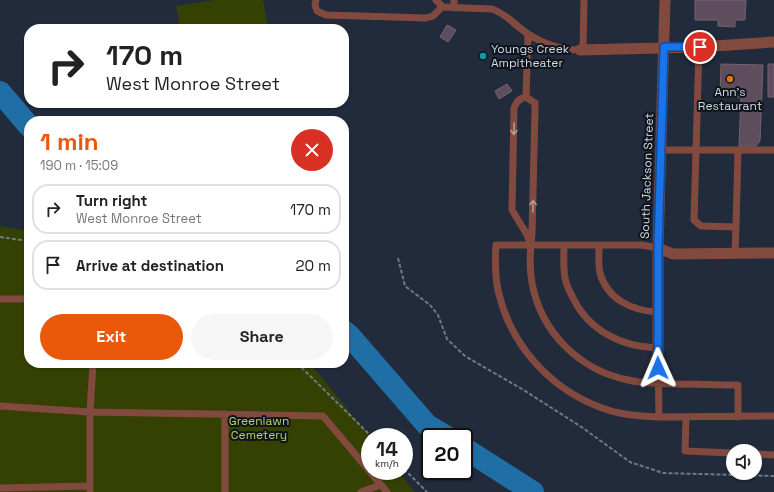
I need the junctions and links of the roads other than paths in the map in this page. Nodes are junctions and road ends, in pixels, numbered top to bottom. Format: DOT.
graph roads {
  1 [pos="316,0"];
  2 [pos="436,0"];
  3 [pos="454,0"];
  4 [pos="584,0"];
  5 [pos="665,0"];
  6 [pos="442,7"];
  7 [pos="454,8"];
  8 [pos="528,34"];
  9 [pos="774,42"];
  10 [pos="664,47"];
  11 [pos="700,47"];
  12 [pos="582,50"];
  13 [pos="526,97"];
  14 [pos="661,150"];
  15 [pos="696,150"];
  16 [pos="738,150"];
  17 [pos="774,150"];
  18 [pos="736,227"];
  19 [pos="599,244"];
  20 [pos="531,245"];
  21 [pos="564,245"];
  22 [pos="658,248"];
  23 [pos="774,253"];
  24 [pos="735,254"];
  25 [pos="0,299"];
  26 [pos="24,300"];
  27 [pos="658,312"];
  28 [pos="658,351"];
  29 [pos="93,368"];
  30 [pos="658,383"];
  31 [pos="0,406"];
  32 [pos="90,412"];
  33 [pos="225,414"];
  34 [pos="774,416"];
  35 [pos="659,417"];
  36 [pos="738,417"];
  37 [pos="686,418"];
  38 [pos="726,453"];
  39 [pos="762,454"];
  40 [pos="774,455"];
  41 [pos="380,484"];
  42 [pos="0,488"];
  43 [pos="90,489"];
  44 [pos="225,492"];
  45 [pos="361,492"];
  46 [pos="387,492"];
  1 -- 6 [label="lane"];
  2 -- 6 [label="lane"];
  3 -- 7 [label="lane"];
  4 -- 12 [label="lane"];
  5 -- 10 [label="street, South Jackson Street"];
  6 -- 7 [label="lane"];
  7 -- 8 [label="lane"];
  8 -- 12 [label="lane"];
  8 -- 13 [label="lane"];
  9 -- 11 [label="street"];
  10 -- 11 [label="street"];
  10 -- 12 [label="street"];
  10 -- 14 [label="street, South Jackson Street"];
  11 -- 15 [label="lane"];
  20 -- 13 [label="lane, one-way"];
  13 -- 20 [label="lane, one-way"];
  14 -- 15 [label="lane"];
  14 -- 22 [label="street, South Jackson Street"];
  15 -- 16 [label="lane"];
  15 -- 18 [label="lane"];
  16 -- 17 [label="lane"];
  16 -- 18 [label="lane"];
  18 -- 24 [label="lane"];
  19 -- 21 [label="lane"];
  19 -- 22 [label="lane"];
  19 -- 27 [label="lane"];
  20 -- 21 [label="lane"];
  20 -- 30 [label="lane"];
  20 -- 35 [label="lane"];
  21 -- 28 [label="lane"];
  22 -- 24 [label="street"];
  22 -- 27 [label="street, South Jackson Street"];
  23 -- 24 [label="street"];
  25 -- 26 [label="lane"];
  27 -- 28 [label="street, South Jackson Street"];
  28 -- 30 [label="lane"];
  29 -- 32 [label="lane"];
  30 -- 35 [label="lane"];
  30 -- 36 [label="lane"];
  31 -- 32 [label="lane"];
  32 -- 33 [label="lane"];
  32 -- 43 [label="lane"];
  33 -- 41 [label="lane"];
  33 -- 44 [label="lane"];
  34 -- 36 [label="lane"];
  35 -- 37 [label="lane"];
  36 -- 37 [label="lane"];
  37 -- 38 [label="lane"];
  39 -- 40 [label="lane"];
  41 -- 45 [label="lane"];
  41 -- 46 [label="lane"];
  42 -- 43 [label="lane"];
}
